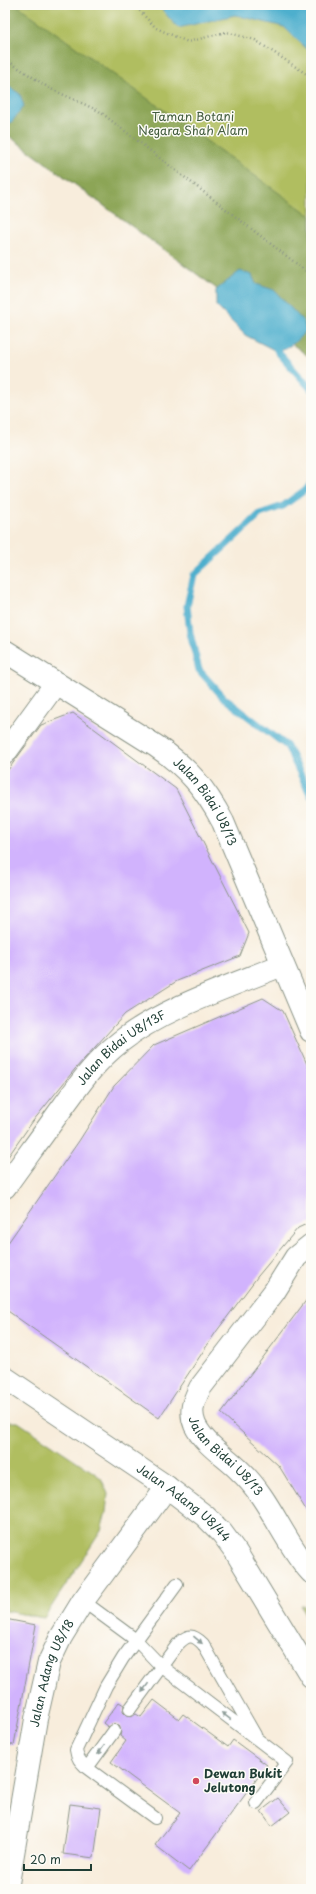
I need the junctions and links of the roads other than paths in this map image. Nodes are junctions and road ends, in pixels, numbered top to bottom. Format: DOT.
graph roads {
  1 [pos="5,651"];
  2 [pos="56,683"];
  3 [pos="5,753"];
  4 [pos="282,964"];
  5 [pos="311,1031"];
  6 [pos="5,1187"];
  7 [pos="311,1245"];
  8 [pos="5,1378"];
  9 [pos="167,1487"];
  10 [pos="311,1572"];
  11 [pos="177,1584"];
  12 [pos="83,1600"];
  13 [pos="136,1640"];
  14 [pos="161,1666"];
  15 [pos="311,1676"];
  16 [pos="130,1709"];
  17 [pos="114,1731"];
  18 [pos="257,1739"];
  19 [pos="87,1768"];
  20 [pos="256,1803"];
  21 [pos="155,1818"];
  22 [pos="7,1889"];
  1 -- 2 [label="street, Jalan Bidai U8/13"];
  2 -- 3 [label="street"];
  2 -- 4 [label="street, Jalan Bidai U8/13"];
  4 -- 5 [label="street, Jalan Bidai U8/13"];
  4 -- 6 [label="street, Jalan Bidai U8/13F"];
  7 -- 10 [label="street, Jalan Bidai U8/13"];
  8 -- 9 [label="street, Jalan Adang U8/44"];
  9 -- 12 [label="street, Jalan Adang U8/18"];
  9 -- 15 [label="street, Jalan Adang U8/44"];
  11 -- 13 [label="lane"];
  12 -- 13 [label="lane"];
  12 -- 22 [label="street, Jalan Adang U8/18"];
  13 -- 14 [label="lane"];
  13 -- 19 [label="lane"];
  14 -- 16 [label="lane, one-way"];
  18 -- 14 [label="lane, one-way"];
  14 -- 18 [label="lane, one-way"];
  17 -- 19 [label="lane, one-way"];
  18 -- 20 [label="lane"];
  19 -- 21 [label="lane"];
}
